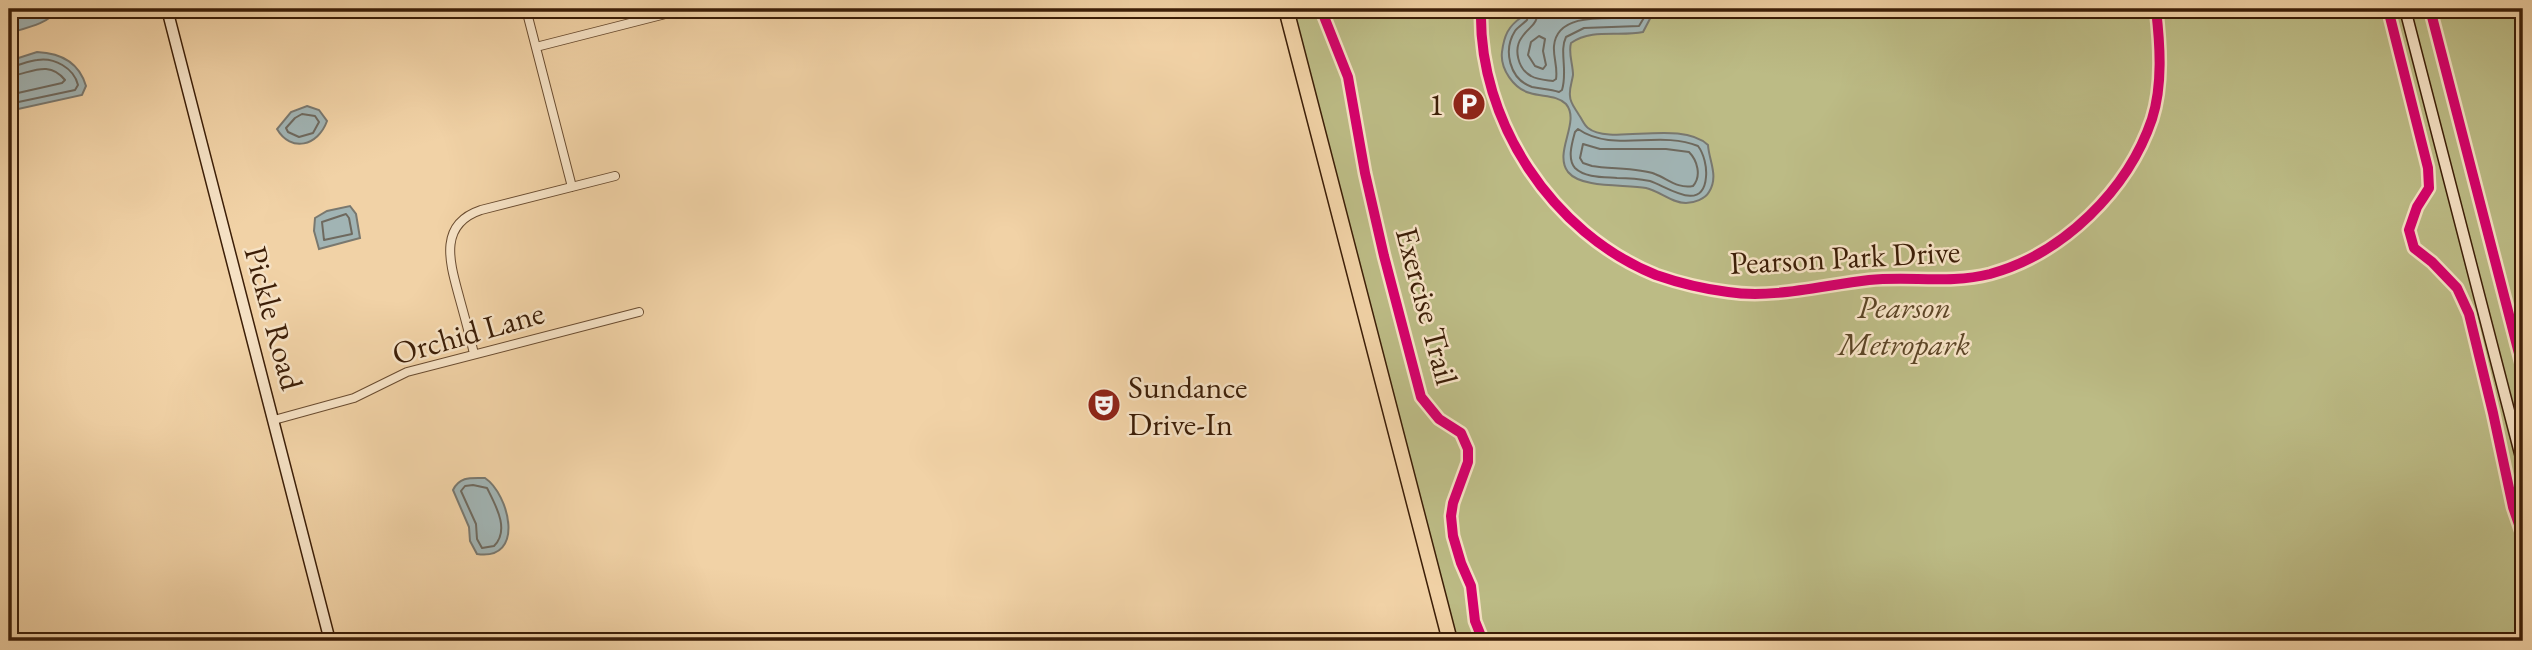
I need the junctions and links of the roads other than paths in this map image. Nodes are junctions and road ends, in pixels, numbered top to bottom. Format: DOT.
graph roads {
  1 [pos="167,9"];
  2 [pos="526,9"];
  3 [pos="1286,9"];
  4 [pos="1481,9"];
  5 [pos="2155,9"];
  6 [pos="2405,9"];
  7 [pos="679,10"];
  8 [pos="536,47"];
  9 [pos="615,176"];
  10 [pos="572,187"];
  11 [pos="639,312"];
  12 [pos="474,354"];
  13 [pos="274,420"];
  14 [pos="2523,465"];
  15 [pos="330,641"];
  16 [pos="1450,641"];
  1 -- 13 [label="street, Pickle Road"];
  2 -- 8 [label="street"];
  3 -- 16 [label="highway"];
  4 -- 5 [label="street, Pearson Park Drive"];
  6 -- 14 [label="street"];
  7 -- 8 [label="street"];
  8 -- 10 [label="street"];
  9 -- 10 [label="street"];
  10 -- 12 [label="street"];
  11 -- 12 [label="street, Orchid Lane"];
  12 -- 13 [label="street, Orchid Lane"];
  13 -- 15 [label="street, Pickle Road"];
}
